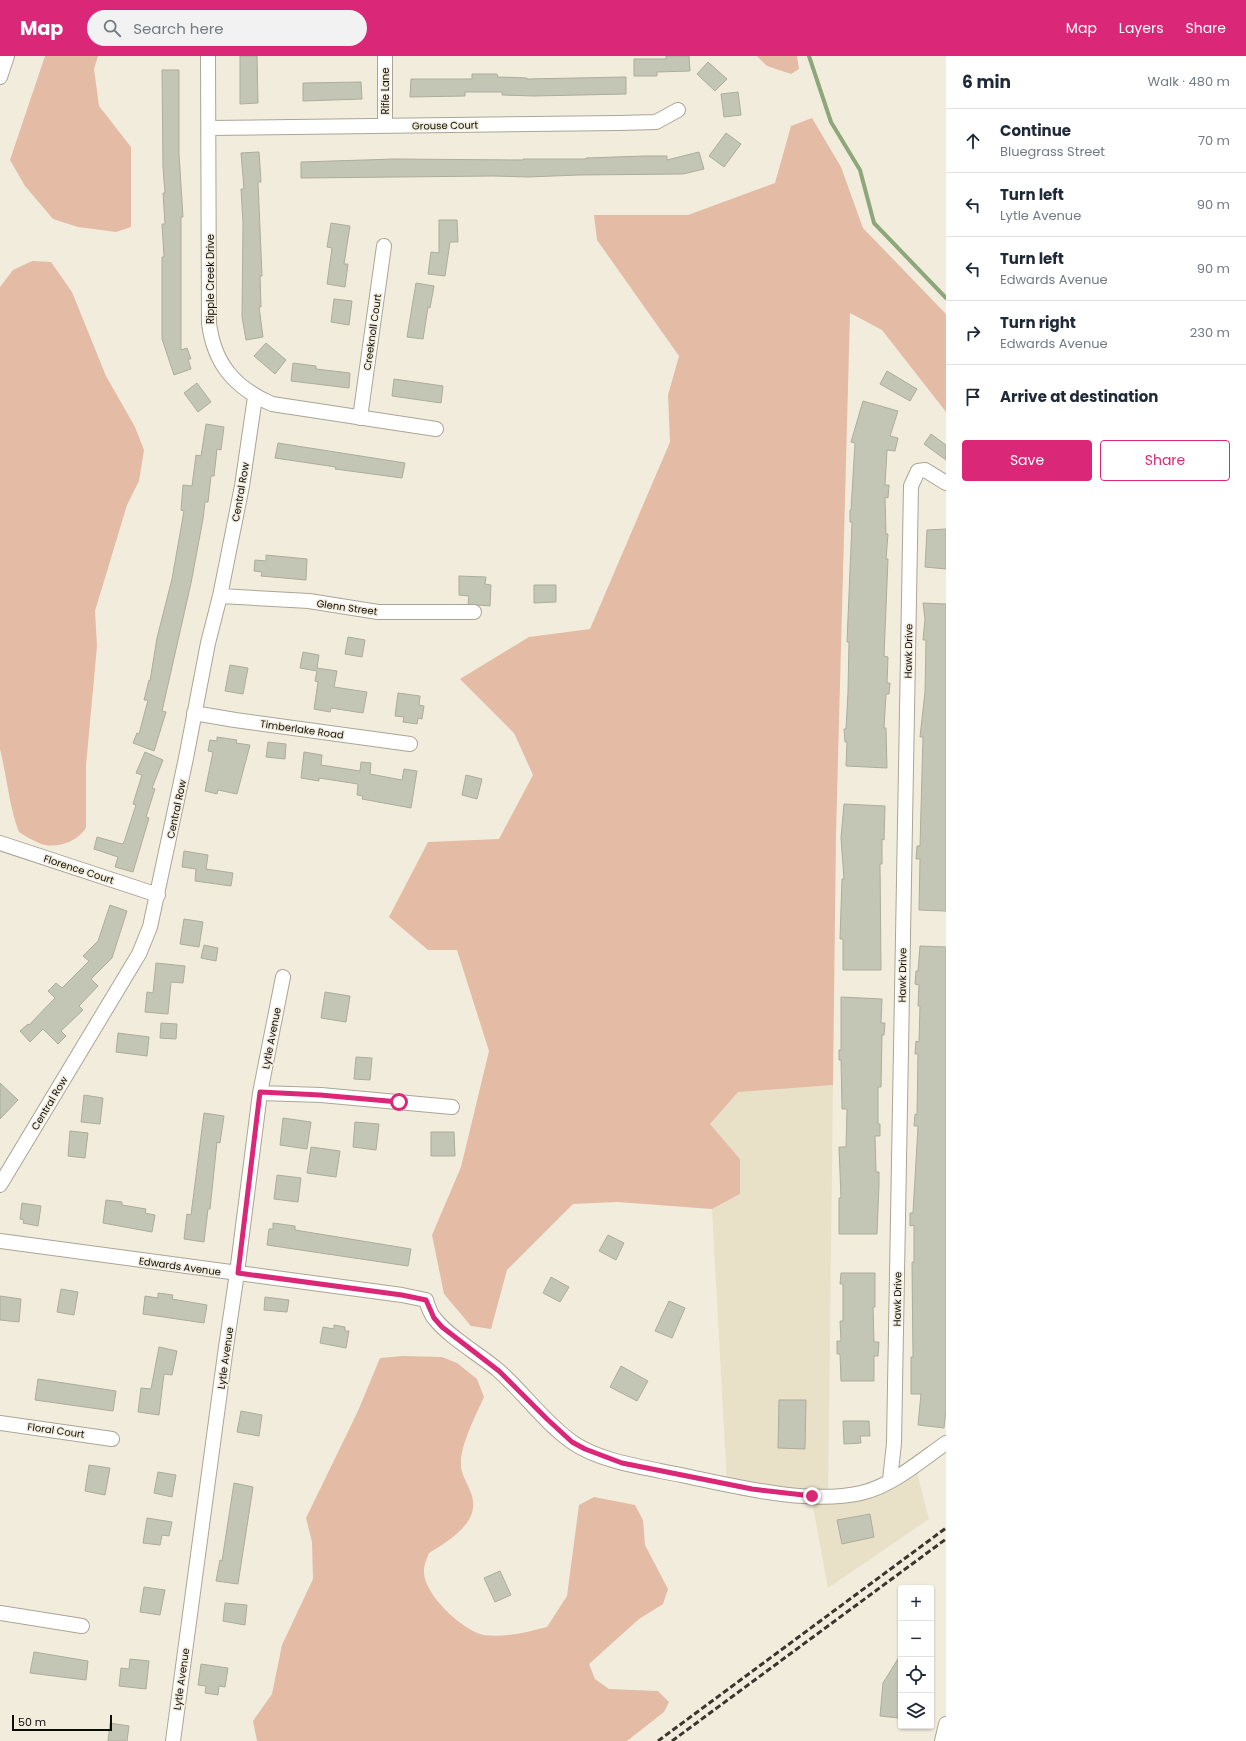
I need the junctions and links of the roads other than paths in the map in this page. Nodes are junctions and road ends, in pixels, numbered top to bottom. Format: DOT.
graph roads {
  1 [pos="7,56"];
  2 [pos="208,56"];
  3 [pos="385,56"];
  4 [pos="0,77"];
  5 [pos="678,110"];
  6 [pos="385,126"];
  7 [pos="209,128"];
  8 [pos="384,246"];
  9 [pos="255,397"];
  10 [pos="360,418"];
  11 [pos="436,429"];
  12 [pos="946,483"];
  13 [pos="220,596"];
  14 [pos="474,612"];
  15 [pos="194,713"];
  16 [pos="410,744"];
  17 [pos="0,843"];
  18 [pos="158,895"];
  19 [pos="283,977"];
  20 [pos="260,1092"];
  21 [pos="452,1108"];
  22 [pos="0,1185"];
  23 [pos="0,1241"];
  24 [pos="238,1273"];
  25 [pos="0,1423"];
  26 [pos="112,1438"];
  27 [pos="946,1442"];
  28 [pos="890,1480"];
  29 [pos="0,1613"];
  30 [pos="82,1626"];
  31 [pos="946,1724"];
  32 [pos="173,1741"];
  33 [pos="942,1741"];
  1 -- 4 [label="street"];
  2 -- 7 [label="street, Ripple Creek Drive"];
  3 -- 6 [label="street, Rifle Lane"];
  5 -- 6 [label="street, Grouse Court"];
  6 -- 7 [label="street, Grouse Court"];
  7 -- 9 [label="street, Ripple Creek Drive"];
  8 -- 10 [label="street, Creeknoll Court"];
  9 -- 10 [label="street, Ripple Creek Drive"];
  9 -- 13 [label="street, Central Row"];
  10 -- 11 [label="street, Ripple Creek Drive"];
  12 -- 28 [label="street, Hawk Drive"];
  13 -- 14 [label="street, Glenn Street"];
  13 -- 15 [label="street, Central Row"];
  15 -- 16 [label="street, Timberlake Road"];
  15 -- 18 [label="street, Central Row"];
  17 -- 18 [label="street, Florence Court"];
  18 -- 22 [label="street, Central Row"];
  19 -- 20 [label="street, Lytle Avenue"];
  20 -- 21 [label="street"];
  20 -- 24 [label="street, Lytle Avenue"];
  23 -- 24 [label="street, Edwards Avenue"];
  24 -- 28 [label="street, Edwards Avenue"];
  24 -- 32 [label="street, Lytle Avenue"];
  25 -- 26 [label="street, Floral Court"];
  27 -- 28 [label="street"];
  29 -- 30 [label="street"];
  31 -- 33 [label="street"];
}
